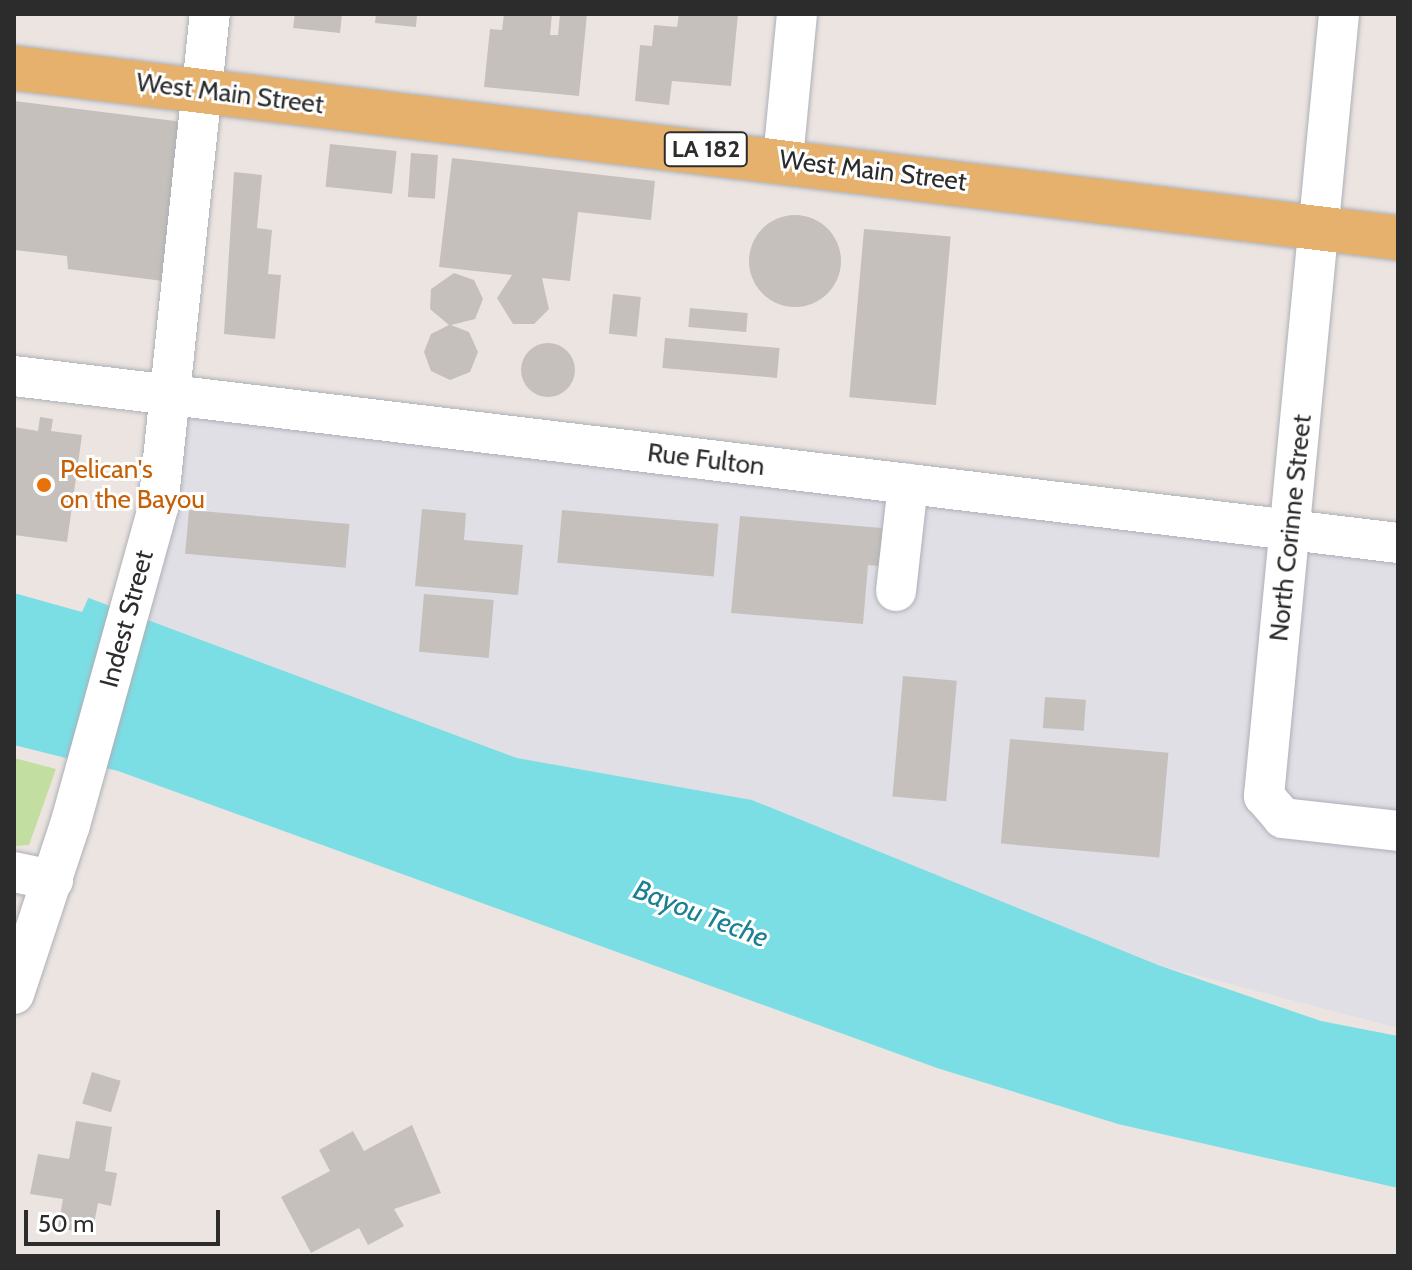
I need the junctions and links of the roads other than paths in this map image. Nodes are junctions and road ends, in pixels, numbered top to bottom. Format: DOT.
graph roads {
  1 [pos="210,14"];
  2 [pos="797,14"];
  3 [pos="1339,14"];
  4 [pos="14,68"];
  5 [pos="202,91"];
  6 [pos="783,159"];
  7 [pos="1320,229"];
  8 [pos="1398,238"];
  9 [pos="14,376"];
  10 [pos="174,394"];
  11 [pos="908,484"];
  12 [pos="1290,533"];
  13 [pos="1398,543"];
  14 [pos="896,591"];
  15 [pos="1398,831"];
  16 [pos="14,872"];
  17 [pos="53,880"];
  18 [pos="14,994"];
  1 -- 5 [label="street, Indest Street"];
  2 -- 6 [label="street"];
  3 -- 7 [label="street, North Corinne Street"];
  4 -- 5 [label="main road, West Main Street / LA 182"];
  5 -- 6 [label="main road, West Main Street / LA 182"];
  5 -- 10 [label="street, Indest Street"];
  6 -- 7 [label="main road, West Main Street / LA 182"];
  7 -- 8 [label="main road, West Main Street / LA 182"];
  7 -- 12 [label="street, North Corinne Street"];
  9 -- 10 [label="street, Rue Fulton"];
  10 -- 11 [label="street, Rue Fulton"];
  10 -- 17 [label="street, Indest Street"];
  11 -- 12 [label="street, Rue Fulton"];
  11 -- 14 [label="street"];
  12 -- 13 [label="street, Rue Fulton"];
  12 -- 15 [label="street, North Corinne Street"];
  16 -- 17 [label="street"];
  17 -- 18 [label="street, Indest Street"];
}
